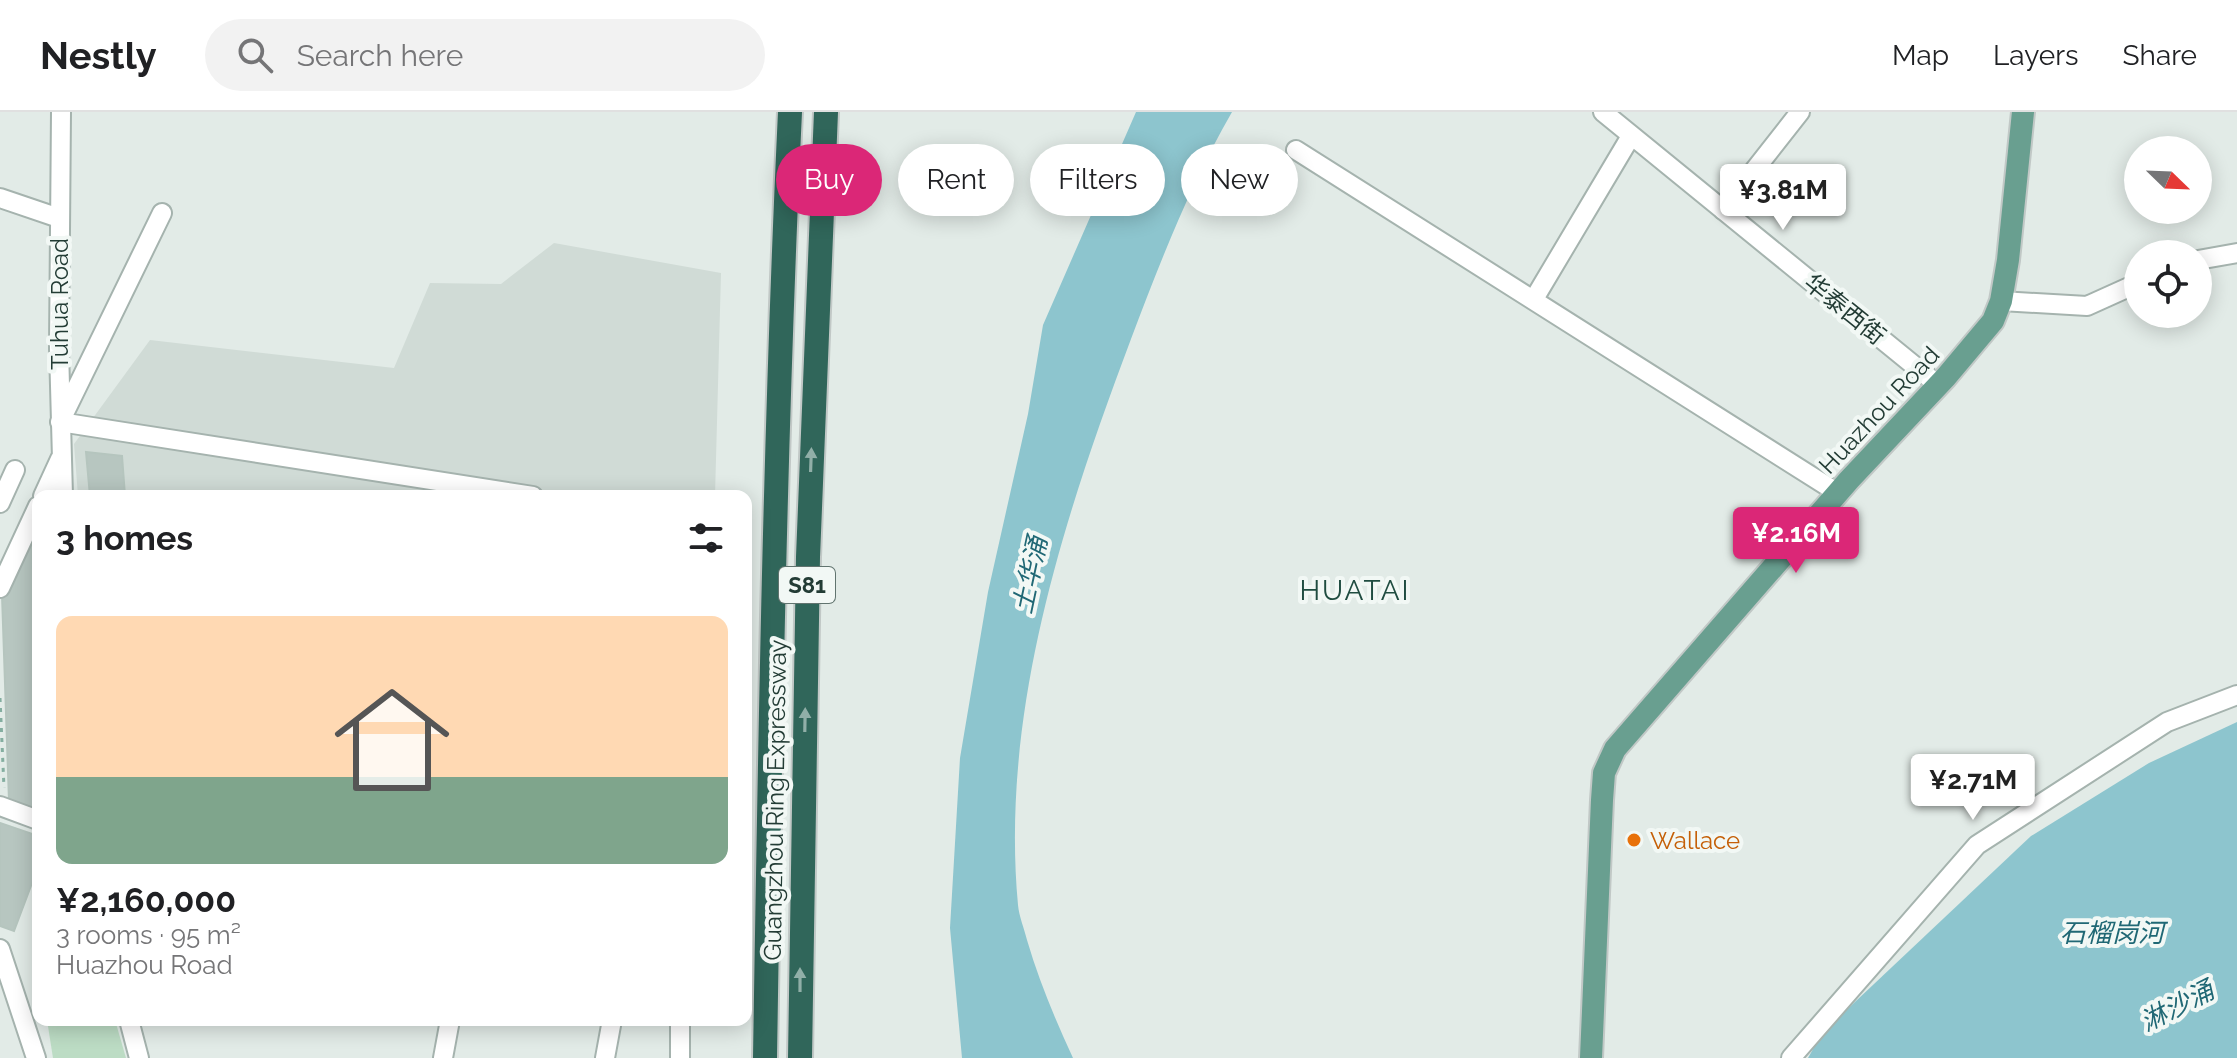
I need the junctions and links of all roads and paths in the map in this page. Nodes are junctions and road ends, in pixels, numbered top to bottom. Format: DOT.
graph roads {
  1 [pos="61,112"];
  2 [pos="781,112"];
  3 [pos="790,112"];
  4 [pos="826,112"];
  5 [pos="837,112"];
  6 [pos="1603,112"];
  7 [pos="1800,112"];
  8 [pos="2023,112"];
  9 [pos="1631,136"];
  10 [pos="1298,151"];
  11 [pos="0,198"];
  12 [pos="1723,210"];
  13 [pos="162,213"];
  14 [pos="59,218"];
  15 [pos="2237,253"];
  16 [pos="2212,257"];
  17 [pos="2124,289"];
  18 [pos="1534,299"];
  19 [pos="2001,301"];
  20 [pos="814,356"];
  21 [pos="778,368"];
  22 [pos="1938,385"];
  23 [pos="60,422"];
  24 [pos="61,456"];
  25 [pos="15,470"];
  26 [pos="46,490"];
  27 [pos="63,490"];
  28 [pos="495,490"];
  29 [pos="1838,493"];
  30 [pos="0,503"];
  31 [pos="32,519"];
  32 [pos="0,588"];
  33 [pos="2237,695"];
  34 [pos="0,698"];
  35 [pos="2,807"];
  36 [pos="32,818"];
  37 [pos="0,949"];
  38 [pos="131,1026"];
  39 [pos="449,1026"];
  40 [pos="611,1026"];
  41 [pos="680,1026"];
  42 [pos="36,1058"];
  43 [pos="139,1058"];
  44 [pos="443,1058"];
  45 [pos="605,1058"];
  46 [pos="680,1058"];
  47 [pos="765,1058"];
  48 [pos="800,1058"];
  49 [pos="1591,1058"];
  50 [pos="1791,1058"];
  1 -- 14 [label="street, Tuhua Road"];
  2 -- 21 [label="highway"];
  3 -- 21 [label="highway, Guangzhou Ring Expressway / S81"];
  4 -- 20 [label="highway, Guangzhou Ring Expressway / S81"];
  5 -- 20 [label="highway"];
  6 -- 9 [label="street, 华泰西街"];
  7 -- 12 [label="street"];
  8 -- 19 [label="main road, Huazhou Road"];
  9 -- 12 [label="street, 华泰西街"];
  9 -- 18 [label="street"];
  10 -- 18 [label="street"];
  11 -- 14 [label="street"];
  12 -- 22 [label="street, 华泰西街"];
  13 -- 23 [label="street"];
  14 -- 23 [label="street, Tuhua Road"];
  15 -- 16 [label="street"];
  17 -- 19 [label="street"];
  18 -- 29 [label="street"];
  19 -- 22 [label="main road, Huazhou Road"];
  48 -- 20 [label="highway, Guangzhou Ring Expressway / S81, one-way"];
  21 -- 47 [label="highway, Guangzhou Ring Expressway / S81"];
  22 -- 29 [label="main road, Huazhou Road"];
  23 -- 24 [label="street, Tuhua Road"];
  23 -- 28 [label="street"];
  24 -- 26 [label="street"];
  24 -- 27 [label="street, Tuhua Road"];
  25 -- 30 [label="street"];
  29 -- 49 [label="main road, Huazhou Road"];
  31 -- 32 [label="street"];
  33 -- 50 [label="street"];
  34 -- 35 [label="path"];
  35 -- 36 [label="street"];
  37 -- 42 [label="street"];
  38 -- 43 [label="street"];
  39 -- 44 [label="street"];
  40 -- 45 [label="street"];
  41 -- 46 [label="street"];
}
